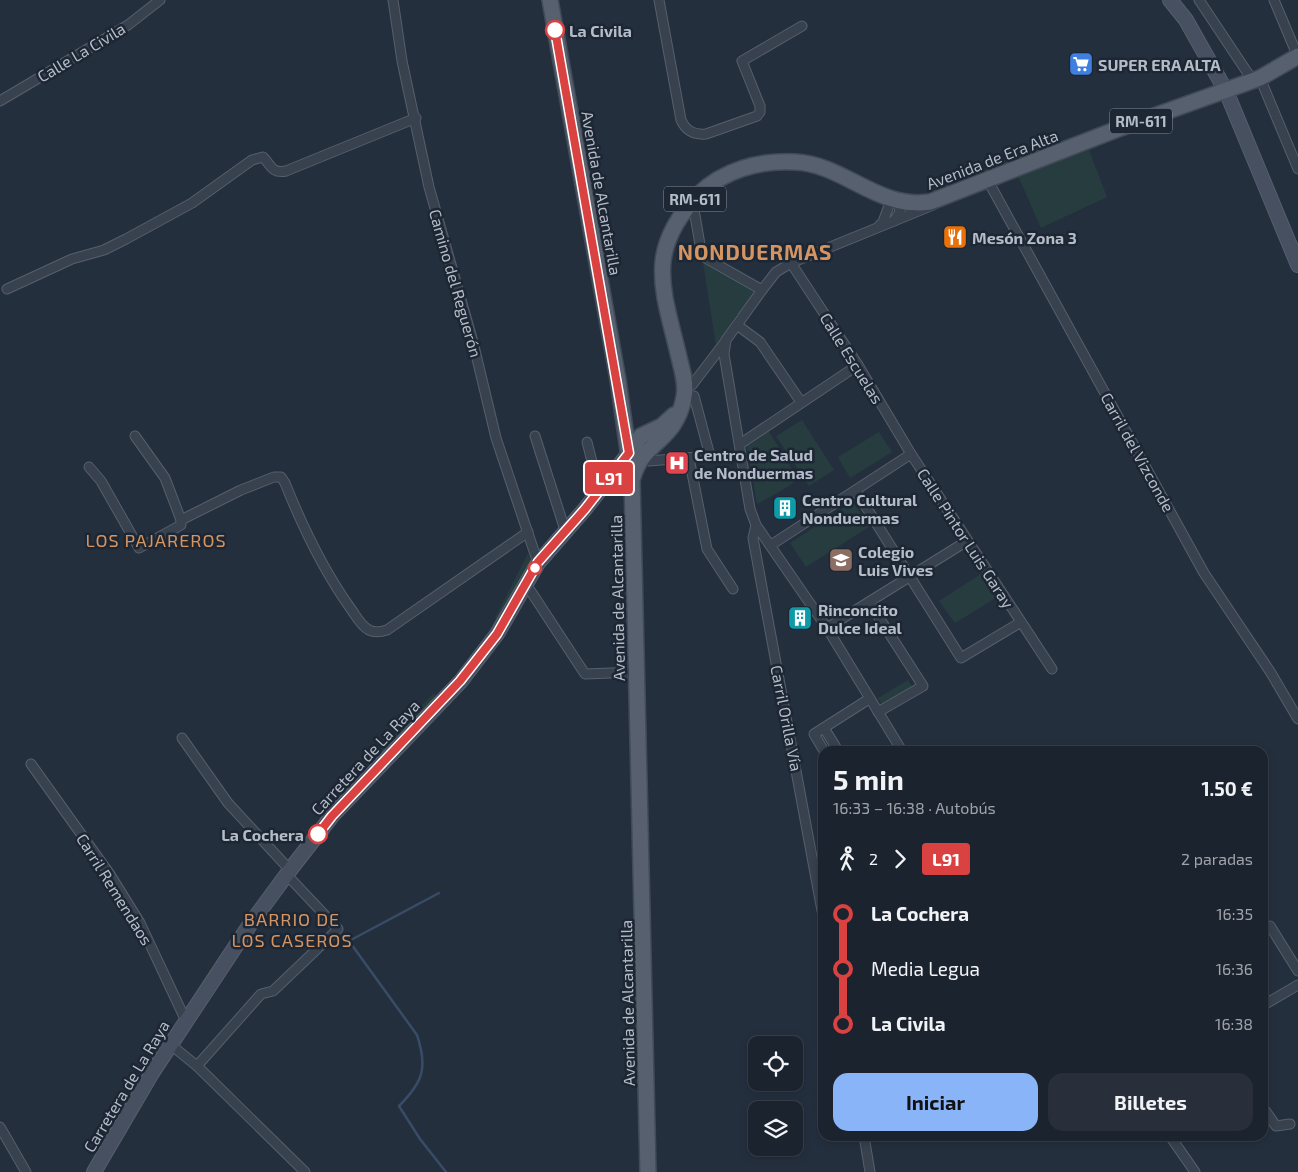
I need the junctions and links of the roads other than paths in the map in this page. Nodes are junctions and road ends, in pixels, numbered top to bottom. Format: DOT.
graph roads {
  1 [pos="160,0"];
  2 [pos="393,0"];
  3 [pos="550,0"];
  4 [pos="660,0"];
  5 [pos="1170,0"];
  6 [pos="1199,0"];
  7 [pos="1274,0"];
  8 [pos="802,26"];
  9 [pos="1298,56"];
  10 [pos="1256,80"];
  11 [pos="1226,91"];
  12 [pos="0,101"];
  13 [pos="416,118"];
  14 [pos="1298,169"];
  15 [pos="987,179"];
  16 [pos="939,199"];
  17 [pos="895,201"];
  18 [pos="694,210"];
  19 [pos="894,221"];
  20 [pos="879,227"];
  21 [pos="791,263"];
  22 [pos="1298,266"];
  23 [pos="7,289"];
  24 [pos="762,290"];
  25 [pos="737,325"];
  26 [pos="726,340"];
  27 [pos="858,365"];
  28 [pos="692,385"];
  29 [pos="688,399"];
  30 [pos="801,402"];
  31 [pos="623,415"];
  32 [pos="645,432"];
  33 [pos="134,436"];
  34 [pos="534,436"];
  35 [pos="587,442"];
  36 [pos="740,444"];
  37 [pos="640,454"];
  38 [pos="911,454"];
  39 [pos="689,458"];
  40 [pos="89,467"];
  41 [pos="600,490"];
  42 [pos="856,491"];
  43 [pos="181,520"];
  44 [pos="756,525"];
  45 [pos="565,530"];
  46 [pos="528,532"];
  47 [pos="967,541"];
  48 [pos="771,545"];
  49 [pos="538,562"];
  50 [pos="910,576"];
  51 [pos="526,584"];
  52 [pos="733,589"];
  53 [pos="869,602"];
  54 [pos="1021,622"];
  55 [pos="827,628"];
  56 [pos="1052,668"];
  57 [pos="637,672"];
  58 [pos="870,698"];
  59 [pos="878,712"];
  60 [pos="1298,719"];
  61 [pos="824,728"];
  62 [pos="182,738"];
  63 [pos="821,746"];
  64 [pos="835,746"];
  65 [pos="899,746"];
  66 [pos="31,764"];
  67 [pos="288,872"];
  68 [pos="818,889"];
  69 [pos="1270,926"];
  70 [pos="1298,971"];
  71 [pos="1298,985"];
  72 [pos="1268,1002"];
  73 [pos="186,1021"];
  74 [pos="170,1045"];
  75 [pos="197,1066"];
  76 [pos="1268,1115"];
  77 [pos="1290,1124"];
  78 [pos="0,1127"];
  79 [pos="3,1138"];
  80 [pos="865,1141"];
  81 [pos="1173,1141"];
  82 [pos="26,1172"];
  83 [pos="94,1172"];
  84 [pos="305,1172"];
  85 [pos="648,1172"];
  86 [pos="870,1172"];
  87 [pos="1195,1172"];
  1 -- 12 [label="street, Calle La Civila"];
  2 -- 13 [label="street, Camino del Reguerón"];
  3 -- 31 [label="main road, Avenida de Alcantarilla"];
  4 -- 8 [label="street"];
  5 -- 11 [label="main road"];
  6 -- 10 [label="street"];
  7 -- 9 [label="street"];
  9 -- 10 [label="main road, RM-611"];
  10 -- 11 [label="main road, RM-611"];
  10 -- 14 [label="street"];
  11 -- 15 [label="main road, Avenida de Era Alta / RM-611"];
  11 -- 22 [label="main road"];
  13 -- 23 [label="street"];
  13 -- 46 [label="street, Camino del Reguerón"];
  15 -- 16 [label="main road, Avenida de Era Alta / RM-611"];
  15 -- 60 [label="street, Carril del Vizconde"];
  16 -- 17 [label="main road, Avenida de Era Alta / RM-611"];
  16 -- 19 [label="street"];
  17 -- 19 [label="street"];
  17 -- 20 [label="street"];
  17 -- 29 [label="main road, Avenida de Era Alta / RM-611"];
  18 -- 24 [label="street"];
  19 -- 20 [label="street"];
  20 -- 21 [label="street"];
  21 -- 24 [label="street"];
  21 -- 27 [label="street, Calle Escuelas"];
  24 -- 25 [label="street"];
  25 -- 26 [label="street"];
  25 -- 30 [label="street"];
  26 -- 28 [label="street"];
  26 -- 36 [label="street"];
  27 -- 30 [label="street"];
  27 -- 38 [label="street, Calle Escuelas"];
  29 -- 32 [label="main road"];
  29 -- 37 [label="main road, Avenida de Era Alta / RM-611"];
  29 -- 39 [label="street"];
  30 -- 36 [label="street"];
  31 -- 32 [label="main road"];
  31 -- 37 [label="main road, Avenida de Alcantarilla"];
  32 -- 37 [label="main road"];
  32 -- 37 [label="street"];
  33 -- 43 [label="street"];
  34 -- 45 [label="street"];
  35 -- 41 [label="street"];
  36 -- 44 [label="street"];
  37 -- 39 [label="street"];
  37 -- 41 [label="main road, Carretera de La Raya"];
  37 -- 57 [label="main road, Avenida de Alcantarilla"];
  38 -- 42 [label="street"];
  38 -- 47 [label="street, Calle Pintor Luis Garay"];
  39 -- 52 [label="street"];
  40 -- 43 [label="street"];
  41 -- 45 [label="main road, Carretera de La Raya"];
  42 -- 48 [label="street"];
  42 -- 50 [label="street"];
  43 -- 46 [label="street"];
  44 -- 48 [label="street"];
  44 -- 68 [label="street, Carril Orilla Vía"];
  45 -- 49 [label="main road, Carretera de La Raya"];
  46 -- 49 [label="street, Camino del Reguerón"];
  47 -- 50 [label="street"];
  47 -- 54 [label="street, Calle Pintor Luis Garay"];
  48 -- 55 [label="street"];
  49 -- 51 [label="main road, Carretera de La Raya"];
  50 -- 53 [label="street"];
  50 -- 54 [label="street"];
  51 -- 57 [label="street"];
  51 -- 67 [label="main road, Carretera de La Raya"];
  53 -- 55 [label="street"];
  53 -- 59 [label="street"];
  54 -- 56 [label="street, Calle Pintor Luis Garay"];
  55 -- 58 [label="street"];
  57 -- 85 [label="main road, Avenida de Alcantarilla"];
  58 -- 59 [label="street"];
  58 -- 61 [label="street"];
  59 -- 65 [label="street"];
  61 -- 63 [label="street"];
  61 -- 64 [label="street"];
  62 -- 67 [label="street"];
  66 -- 73 [label="street, Carril Remendaos"];
  67 -- 73 [label="main road, Carretera de La Raya"];
  67 -- 75 [label="street"];
  69 -- 70 [label="street"];
  71 -- 72 [label="street"];
  73 -- 74 [label="main road, Carretera de La Raya"];
  74 -- 75 [label="street"];
  74 -- 83 [label="main road, Carretera de La Raya"];
  75 -- 84 [label="street"];
  76 -- 77 [label="street"];
  78 -- 79 [label="street"];
  79 -- 82 [label="street"];
  80 -- 86 [label="street"];
  81 -- 87 [label="street"];
}
